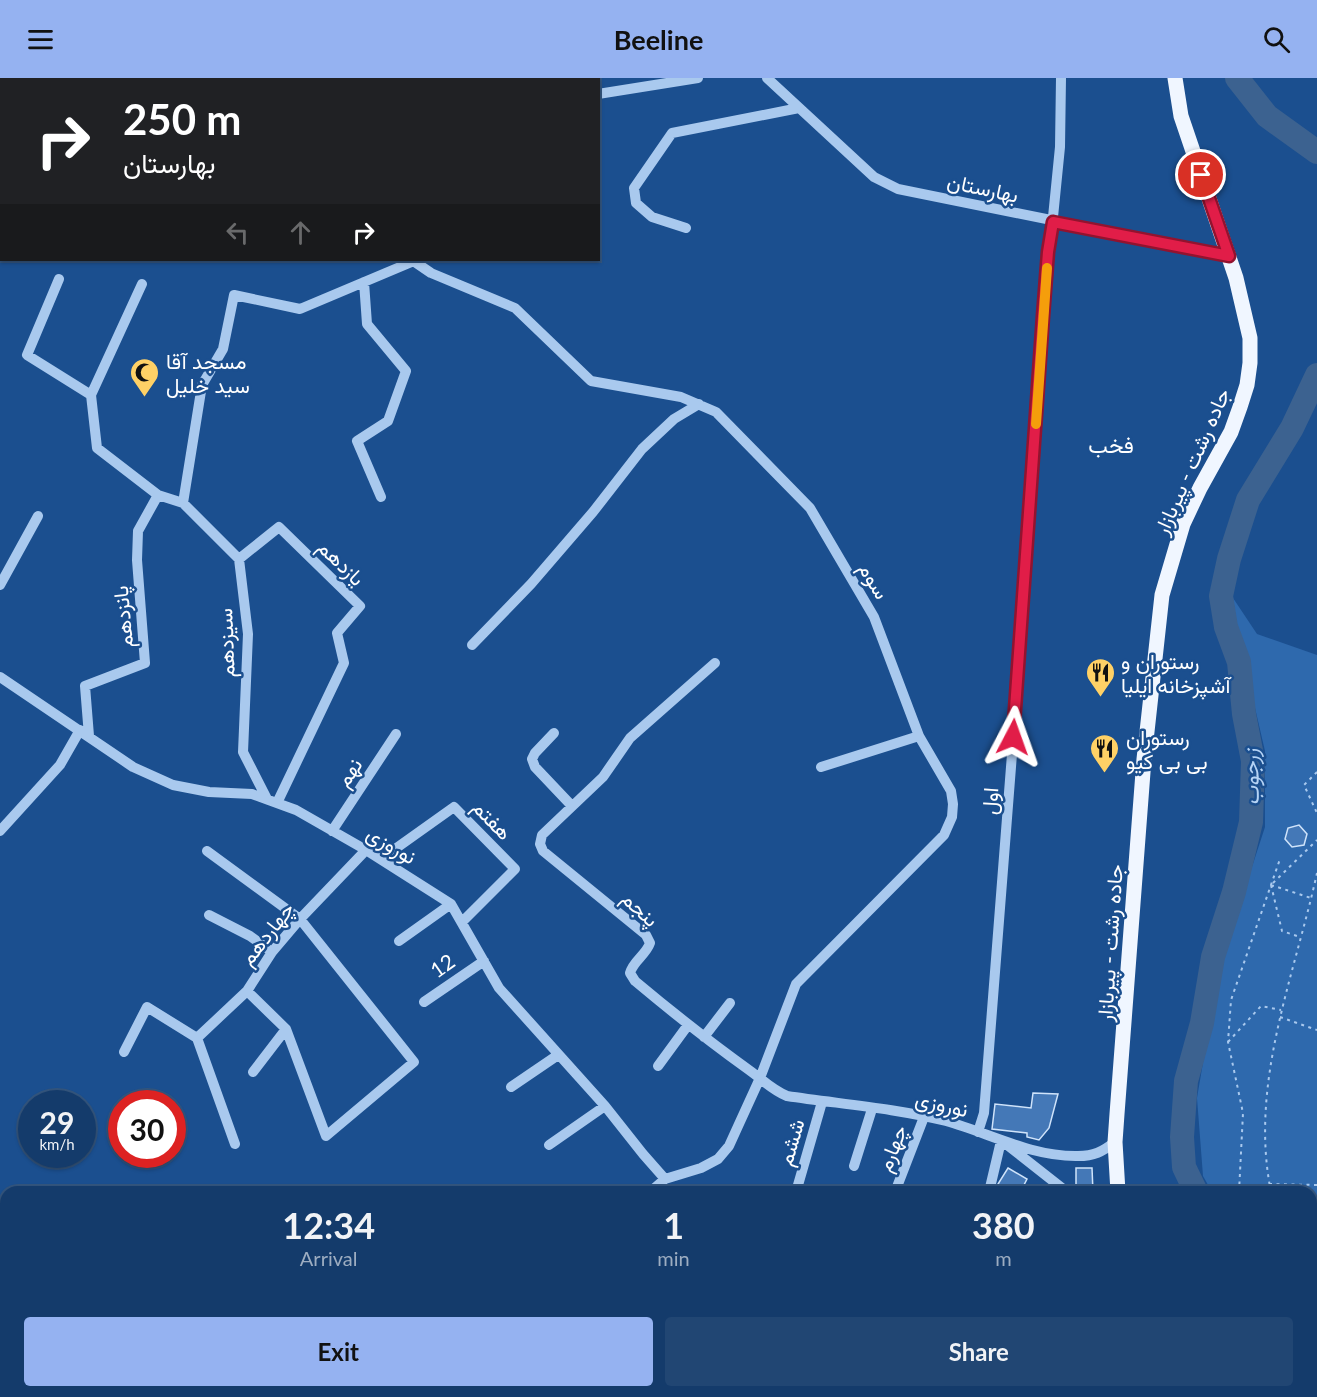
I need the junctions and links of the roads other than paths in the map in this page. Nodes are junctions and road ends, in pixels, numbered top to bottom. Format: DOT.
graph roads {
  1 [pos="698,78"];
  2 [pos="767,78"];
  3 [pos="1061,78"];
  4 [pos="1175,78"];
  5 [pos="600,94"];
  6 [pos="799,108"];
  7 [pos="1053,222"];
  8 [pos="686,228"];
  9 [pos="1229,256"];
  10 [pos="411,261"];
  11 [pos="414,261"];
  12 [pos="59,279"];
  13 [pos="364,282"];
  14 [pos="142,284"];
  15 [pos="91,395"];
  16 [pos="699,404"];
  17 [pos="158,495"];
  18 [pos="381,497"];
  19 [pos="183,503"];
  20 [pos="38,516"];
  21 [pos="239,559"];
  22 [pos="0,585"];
  23 [pos="472,645"];
  24 [pos="715,663"];
  25 [pos="0,677"];
  26 [pos="84,733"];
  27 [pos="554,733"];
  28 [pos="396,734"];
  29 [pos="919,736"];
  30 [pos="821,767"];
  31 [pos="272,801"];
  32 [pos="571,805"];
  33 [pos="3,823"];
  34 [pos="332,831"];
  35 [pos="366,850"];
  36 [pos="207,851"];
  37 [pos="381,859"];
  38 [pos="451,904"];
  39 [pos="209,915"];
  40 [pos="300,919"];
  41 [pos="462,922"];
  42 [pos="399,941"];
  43 [pos="272,952"];
  44 [pos="484,961"];
  45 [pos="247,991"];
  46 [pos="424,1002"];
  47 [pos="730,1004"];
  48 [pos="688,1025"];
  49 [pos="286,1029"];
  50 [pos="704,1037"];
  51 [pos="197,1038"];
  52 [pos="124,1052"];
  53 [pos="558,1055"];
  54 [pos="658,1066"];
  55 [pos="253,1072"];
  56 [pos="760,1078"];
  57 [pos="511,1087"];
  58 [pos="822,1102"];
  59 [pos="605,1106"];
  60 [pos="872,1109"];
  61 [pos="924,1117"];
  62 [pos="978,1132"];
  63 [pos="1001,1140"];
  64 [pos="1115,1143"];
  65 [pos="235,1144"];
  66 [pos="549,1145"];
  67 [pos="854,1166"];
  68 [pos="665,1179"];
  69 [pos="657,1186"];
  70 [pos="798,1186"];
  71 [pos="897,1186"];
  72 [pos="990,1186"];
  73 [pos="1059,1186"];
  74 [pos="1118,1186"];
  1 -- 5 [label="street"];
  2 -- 6 [label="street, بهارستان"];
  3 -- 7 [label="street, اول"];
  4 -- 9 [label="main road, جاده رشت - پیربازار"];
  6 -- 7 [label="street, بهارستان"];
  6 -- 8 [label="street"];
  7 -- 9 [label="street, بهارستان"];
  7 -- 62 [label="street, اول"];
  9 -- 64 [label="main road, جاده رشت - پیربازار"];
  10 -- 13 [label="street"];
  11 -- 16 [label="street, سوم"];
  12 -- 15 [label="street"];
  13 -- 18 [label="street"];
  13 -- 19 [label="street"];
  14 -- 15 [label="street"];
  15 -- 17 [label="street"];
  16 -- 23 [label="street"];
  16 -- 29 [label="street, سوم"];
  17 -- 19 [label="street"];
  17 -- 26 [label="street, پانزدهم"];
  19 -- 21 [label="street"];
  20 -- 22 [label="street"];
  21 -- 31 [label="street, سیزدهم"];
  21 -- 31 [label="street, یازدهم"];
  24 -- 32 [label="street"];
  25 -- 26 [label="street, نوروزی"];
  26 -- 31 [label="street, نوروزی"];
  26 -- 33 [label="street"];
  27 -- 32 [label="street"];
  28 -- 34 [label="street, نهم"];
  29 -- 30 [label="street"];
  29 -- 56 [label="street, سوم"];
  31 -- 34 [label="street, نوروزی"];
  32 -- 48 [label="street, پنجم"];
  34 -- 35 [label="street, نوروزی"];
  35 -- 37 [label="street, نوروزی"];
  35 -- 40 [label="street, چهاردهم"];
  36 -- 40 [label="street"];
  37 -- 38 [label="street, نوروزی"];
  37 -- 41 [label="street, هفتم"];
  38 -- 41 [label="street, نوروزی"];
  38 -- 42 [label="street"];
  39 -- 43 [label="street"];
  40 -- 43 [label="street, چهاردهم"];
  40 -- 49 [label="street"];
  41 -- 44 [label="street, نوروزی"];
  43 -- 45 [label="street, چهاردهم"];
  44 -- 46 [label="street, 12"];
  44 -- 53 [label="street, نوروزی"];
  45 -- 49 [label="street"];
  45 -- 51 [label="street, چهاردهم"];
  47 -- 50 [label="street"];
  48 -- 50 [label="street, پنجم"];
  48 -- 54 [label="street"];
  49 -- 55 [label="street"];
  50 -- 56 [label="street, پنجم"];
  51 -- 52 [label="street"];
  51 -- 65 [label="street"];
  53 -- 57 [label="street"];
  53 -- 59 [label="street, نوروزی"];
  56 -- 58 [label="street, نوروزی"];
  56 -- 68 [label="street, سوم"];
  58 -- 60 [label="street, نوروزی"];
  58 -- 70 [label="street, ششم"];
  59 -- 66 [label="street"];
  59 -- 68 [label="street, نوروزی"];
  60 -- 61 [label="street, نوروزی"];
  60 -- 67 [label="street, چهارم"];
  61 -- 62 [label="street, نوروزی"];
  61 -- 71 [label="street, چهارم"];
  62 -- 63 [label="street, نوروزی"];
  63 -- 64 [label="street, نوروزی"];
  63 -- 72 [label="street"];
  63 -- 73 [label="street"];
  64 -- 74 [label="main road, جاده رشت - پیربازار"];
  68 -- 69 [label="street"];
}
